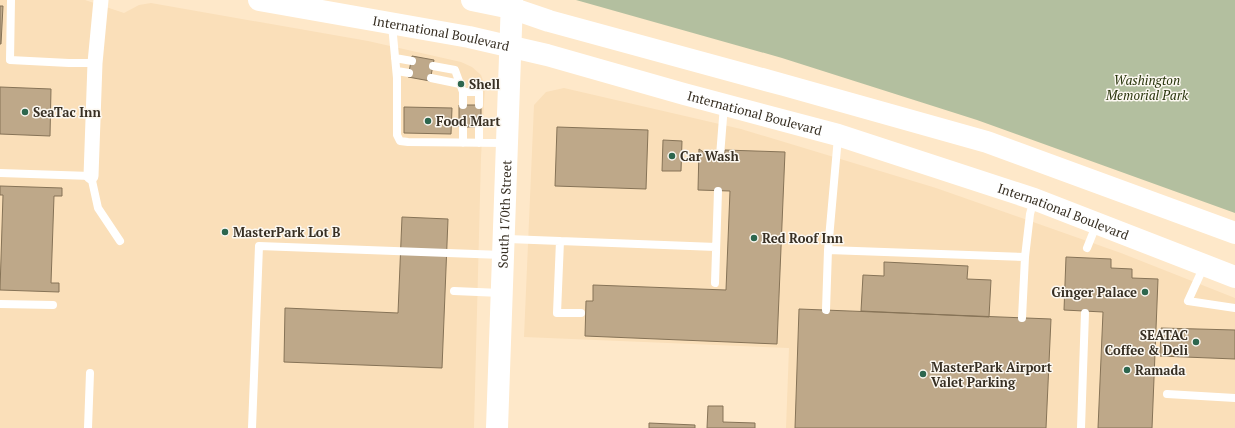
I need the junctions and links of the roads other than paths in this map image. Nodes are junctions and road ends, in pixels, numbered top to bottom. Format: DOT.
graph roads {
  1 [pos="10,0"];
  2 [pos="101,0"];
  3 [pos="259,0"];
  4 [pos="472,0"];
  5 [pos="511,4"];
  6 [pos="392,24"];
  7 [pos="510,47"];
  8 [pos="395,58"];
  9 [pos="412,61"];
  10 [pos="95,63"];
  11 [pos="433,66"];
  12 [pos="397,71"];
  13 [pos="409,73"];
  14 [pos="431,78"];
  15 [pos="461,88"];
  16 [pos="724,104"];
  17 [pos="463,105"];
  18 [pos="479,105"];
  19 [pos="463,127"];
  20 [pos="479,127"];
  21 [pos="838,135"];
  22 [pos="463,143"];
  23 [pos="479,143"];
  24 [pos="506,144"];
  25 [pos="720,156"];
  26 [pos="0,173"];
  27 [pos="91,176"];
  28 [pos="718,190"];
  29 [pos="1034,199"];
  30 [pos="1097,223"];
  31 [pos="1235,233"];
  32 [pos="120,241"];
  33 [pos="560,241"];
  34 [pos="503,247"];
  35 [pos="716,247"];
  36 [pos="1087,248"];
  37 [pos="828,250"];
  38 [pos="1025,257"];
  39 [pos="1204,265"];
  40 [pos="1235,277"];
  41 [pos="715,283"];
  42 [pos="454,291"];
  43 [pos="501,293"];
  44 [pos="0,304"];
  45 [pos="53,304"];
  46 [pos="1235,308"];
  47 [pos="826,310"];
  48 [pos="1085,313"];
  49 [pos="580,314"];
  50 [pos="1022,318"];
  51 [pos="90,373"];
  52 [pos="1167,394"];
  53 [pos="1235,398"];
  54 [pos="88,428"];
  55 [pos="252,428"];
  56 [pos="497,428"];
  57 [pos="1081,428"];
  1 -- 10 [label="lane"];
  2 -- 10 [label="street"];
  3 -- 6 [label="main road, International Boulevard"];
  4 -- 5 [label="main road"];
  5 -- 7 [label="main road, South 170th Street"];
  5 -- 31 [label="main road"];
  6 -- 7 [label="main road, International Boulevard"];
  6 -- 8 [label="lane"];
  7 -- 16 [label="main road, International Boulevard"];
  7 -- 24 [label="main road, South 170th Street"];
  8 -- 9 [label="lane"];
  8 -- 12 [label="lane"];
  10 -- 27 [label="street"];
  11 -- 15 [label="lane"];
  12 -- 13 [label="lane"];
  12 -- 22 [label="lane"];
  14 -- 15 [label="lane"];
  15 -- 17 [label="lane"];
  15 -- 18 [label="lane"];
  16 -- 21 [label="main road, International Boulevard"];
  16 -- 25 [label="lane"];
  19 -- 22 [label="lane"];
  20 -- 23 [label="lane"];
  21 -- 29 [label="main road, International Boulevard"];
  21 -- 37 [label="lane"];
  22 -- 23 [label="lane"];
  23 -- 24 [label="lane"];
  24 -- 34 [label="main road, South 170th Street"];
  26 -- 27 [label="lane"];
  27 -- 32 [label="lane"];
  28 -- 35 [label="lane"];
  29 -- 30 [label="main road, International Boulevard"];
  29 -- 38 [label="lane"];
  30 -- 36 [label="lane"];
  30 -- 39 [label="main road, International Boulevard"];
  33 -- 34 [label="lane"];
  33 -- 35 [label="lane"];
  33 -- 49 [label="lane"];
  34 -- 43 [label="main road, South 170th Street"];
  34 -- 55 [label="lane"];
  35 -- 41 [label="lane"];
  37 -- 38 [label="lane"];
  37 -- 47 [label="lane"];
  38 -- 50 [label="lane"];
  39 -- 40 [label="main road, International Boulevard"];
  39 -- 46 [label="lane"];
  42 -- 43 [label="lane"];
  43 -- 56 [label="main road, South 170th Street"];
  44 -- 45 [label="lane"];
  48 -- 57 [label="lane"];
  51 -- 54 [label="lane"];
  52 -- 53 [label="lane"];
}
